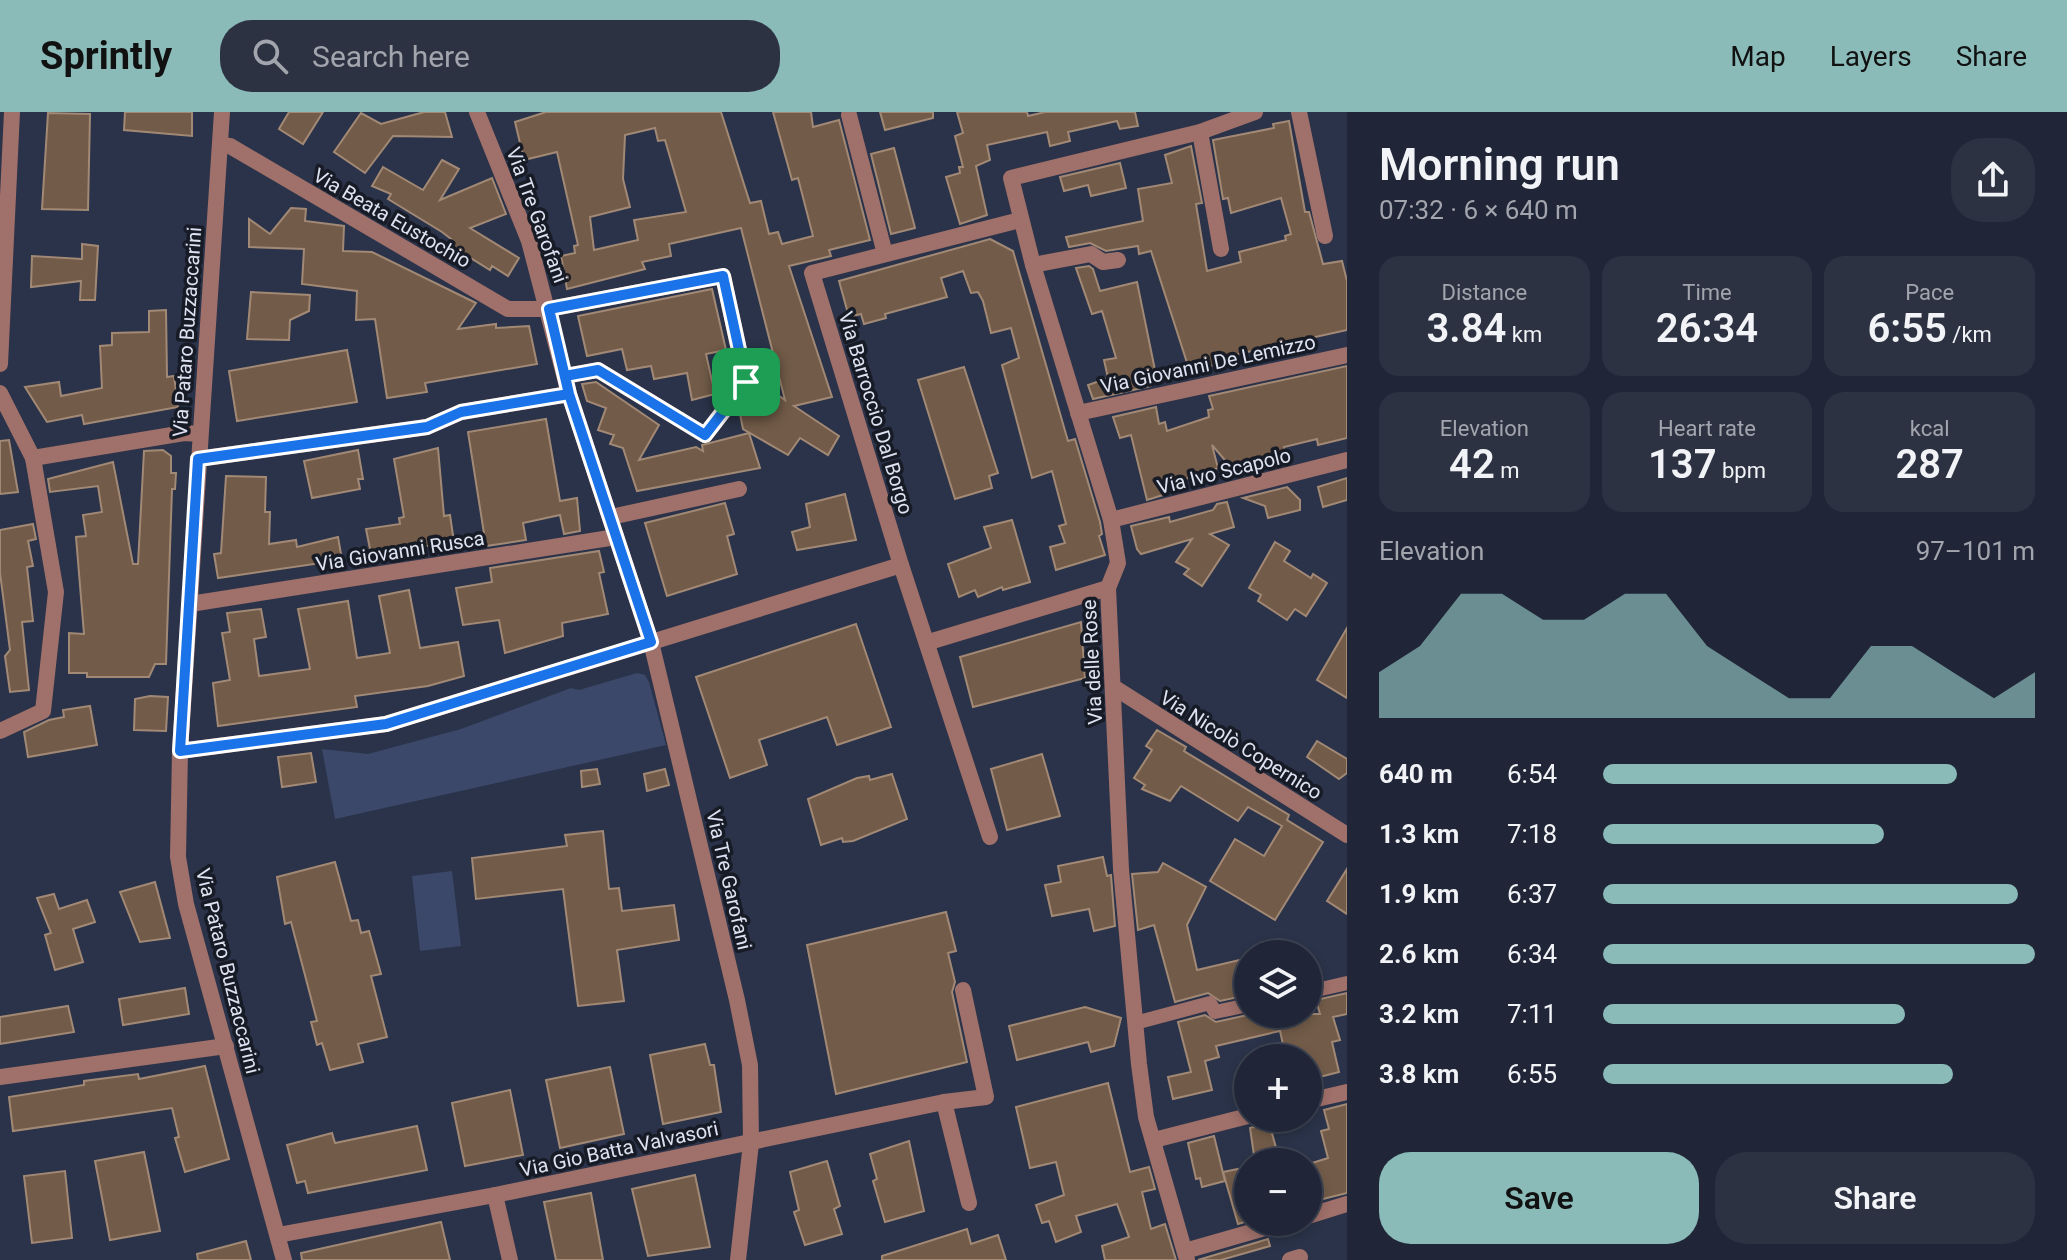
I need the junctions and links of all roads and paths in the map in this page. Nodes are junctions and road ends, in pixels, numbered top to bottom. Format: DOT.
graph roads {
  1 [pos="12,112"];
  2 [pos="222,112"];
  3 [pos="1255,112"];
  4 [pos="1299,112"];
  5 [pos="481,113"];
  6 [pos="849,115"];
  7 [pos="1200,132"];
  8 [pos="220,145"];
  9 [pos="1020,220"];
  10 [pos="1325,236"];
  11 [pos="1221,249"];
  12 [pos="885,254"];
  13 [pos="1118,260"];
  14 [pos="1033,265"];
  15 [pos="549,309"];
  16 [pos="1347,355"];
  17 [pos="0,364"];
  18 [pos="565,376"];
  19 [pos="0,393"];
  20 [pos="569,394"];
  21 [pos="1078,413"];
  22 [pos="200,434"];
  23 [pos="33,458"];
  24 [pos="198,459"];
  25 [pos="1347,460"];
  26 [pos="739,489"];
  27 [pos="611,517"];
  28 [pos="1111,520"];
  29 [pos="616,537"];
  30 [pos="901,565"];
  31 [pos="1108,588"];
  32 [pos="190,604"];
  33 [pos="651,642"];
  34 [pos="929,642"];
  35 [pos="1115,688"];
  36 [pos="0,731"];
  37 [pos="180,751"];
  38 [pos="1347,835"];
  39 [pos="990,837"];
  40 [pos="1347,983"];
  41 [pos="1322,989"];
  42 [pos="963,990"];
  43 [pos="1234,1008"];
  44 [pos="1135,1023"];
  45 [pos="226,1046"];
  46 [pos="0,1077"];
  47 [pos="1347,1092"];
  48 [pos="1322,1098"];
  49 [pos="944,1102"];
  50 [pos="1234,1120"];
  51 [pos="1154,1140"];
  52 [pos="751,1143"];
  53 [pos="495,1195"];
  54 [pos="969,1203"];
  55 [pos="1347,1204"];
  56 [pos="1322,1212"];
  57 [pos="278,1235"];
  58 [pos="1245,1236"];
  59 [pos="1186,1256"];
  60 [pos="284,1260"];
  61 [pos="510,1260"];
  62 [pos="738,1260"];
  1 -- 17 [label="street"];
  2 -- 8 [label="street, Via Pataro Buzzaccarini"];
  3 -- 7 [label="street, Via delle Rose"];
  4 -- 10 [label="street"];
  5 -- 15 [label="street, Via Tre Garofani"];
  6 -- 12 [label="street"];
  7 -- 9 [label="street, Via delle Rose"];
  7 -- 11 [label="street"];
  8 -- 15 [label="street, Via Beata Eustochio"];
  8 -- 22 [label="street, Via Pataro Buzzaccarini"];
  9 -- 12 [label="street"];
  9 -- 14 [label="street, Via delle Rose"];
  12 -- 30 [label="street, Via Barroccio Dal Borgo"];
  13 -- 14 [label="street"];
  14 -- 21 [label="street, Via delle Rose"];
  15 -- 18 [label="street, Via Tre Garofani"];
  15 -- 18 [label="street, Via Beata Eustochio"];
  16 -- 21 [label="street, Via Giovanni De Lemizzo"];
  18 -- 20 [label="street, Via Tre Garofani"];
  19 -- 23 [label="street"];
  20 -- 24 [label="street"];
  20 -- 27 [label="street, Via Tre Garofani"];
  21 -- 28 [label="street, Via delle Rose"];
  22 -- 23 [label="street"];
  22 -- 24 [label="street, Via Pataro Buzzaccarini"];
  23 -- 36 [label="street"];
  24 -- 32 [label="street, Via Pataro Buzzaccarini"];
  25 -- 28 [label="street, Via Ivo Scapolo"];
  26 -- 27 [label="street"];
  27 -- 29 [label="street, Via Tre Garofani"];
  28 -- 31 [label="street, Via delle Rose"];
  29 -- 32 [label="street, Via Giovanni Rusca"];
  29 -- 33 [label="street, Via Tre Garofani"];
  30 -- 33 [label="street"];
  30 -- 34 [label="street, Via Barroccio Dal Borgo"];
  31 -- 34 [label="street"];
  31 -- 35 [label="street, Via delle Rose"];
  32 -- 37 [label="street, Via Pataro Buzzaccarini"];
  33 -- 37 [label="street"];
  33 -- 52 [label="street, Via Tre Garofani"];
  34 -- 39 [label="street, Via Barroccio Dal Borgo"];
  35 -- 38 [label="street, Via Nicolò Copernico"];
  35 -- 44 [label="street, Via delle Rose"];
  37 -- 45 [label="street, Via Pataro Buzzaccarini"];
  40 -- 41 [label="street"];
  42 -- 49 [label="street, Via Gio Batta Valvasori"];
  43 -- 44 [label="street"];
  44 -- 51 [label="street, Via delle Rose"];
  45 -- 46 [label="street"];
  45 -- 57 [label="street, Via Pataro Buzzaccarini"];
  47 -- 48 [label="street"];
  49 -- 52 [label="street, Via Gio Batta Valvasori"];
  49 -- 54 [label="street"];
  50 -- 51 [label="street"];
  51 -- 59 [label="street, Via delle Rose"];
  52 -- 53 [label="street, Via Gio Batta Valvasori"];
  52 -- 62 [label="street, Via Tre Garofani"];
  53 -- 57 [label="street, Via Gio Batta Valvasori"];
  53 -- 61 [label="street"];
  55 -- 56 [label="street"];
  57 -- 60 [label="street, Via Pataro Buzzaccarini"];
  58 -- 59 [label="street, Via delle Rose"];
}
